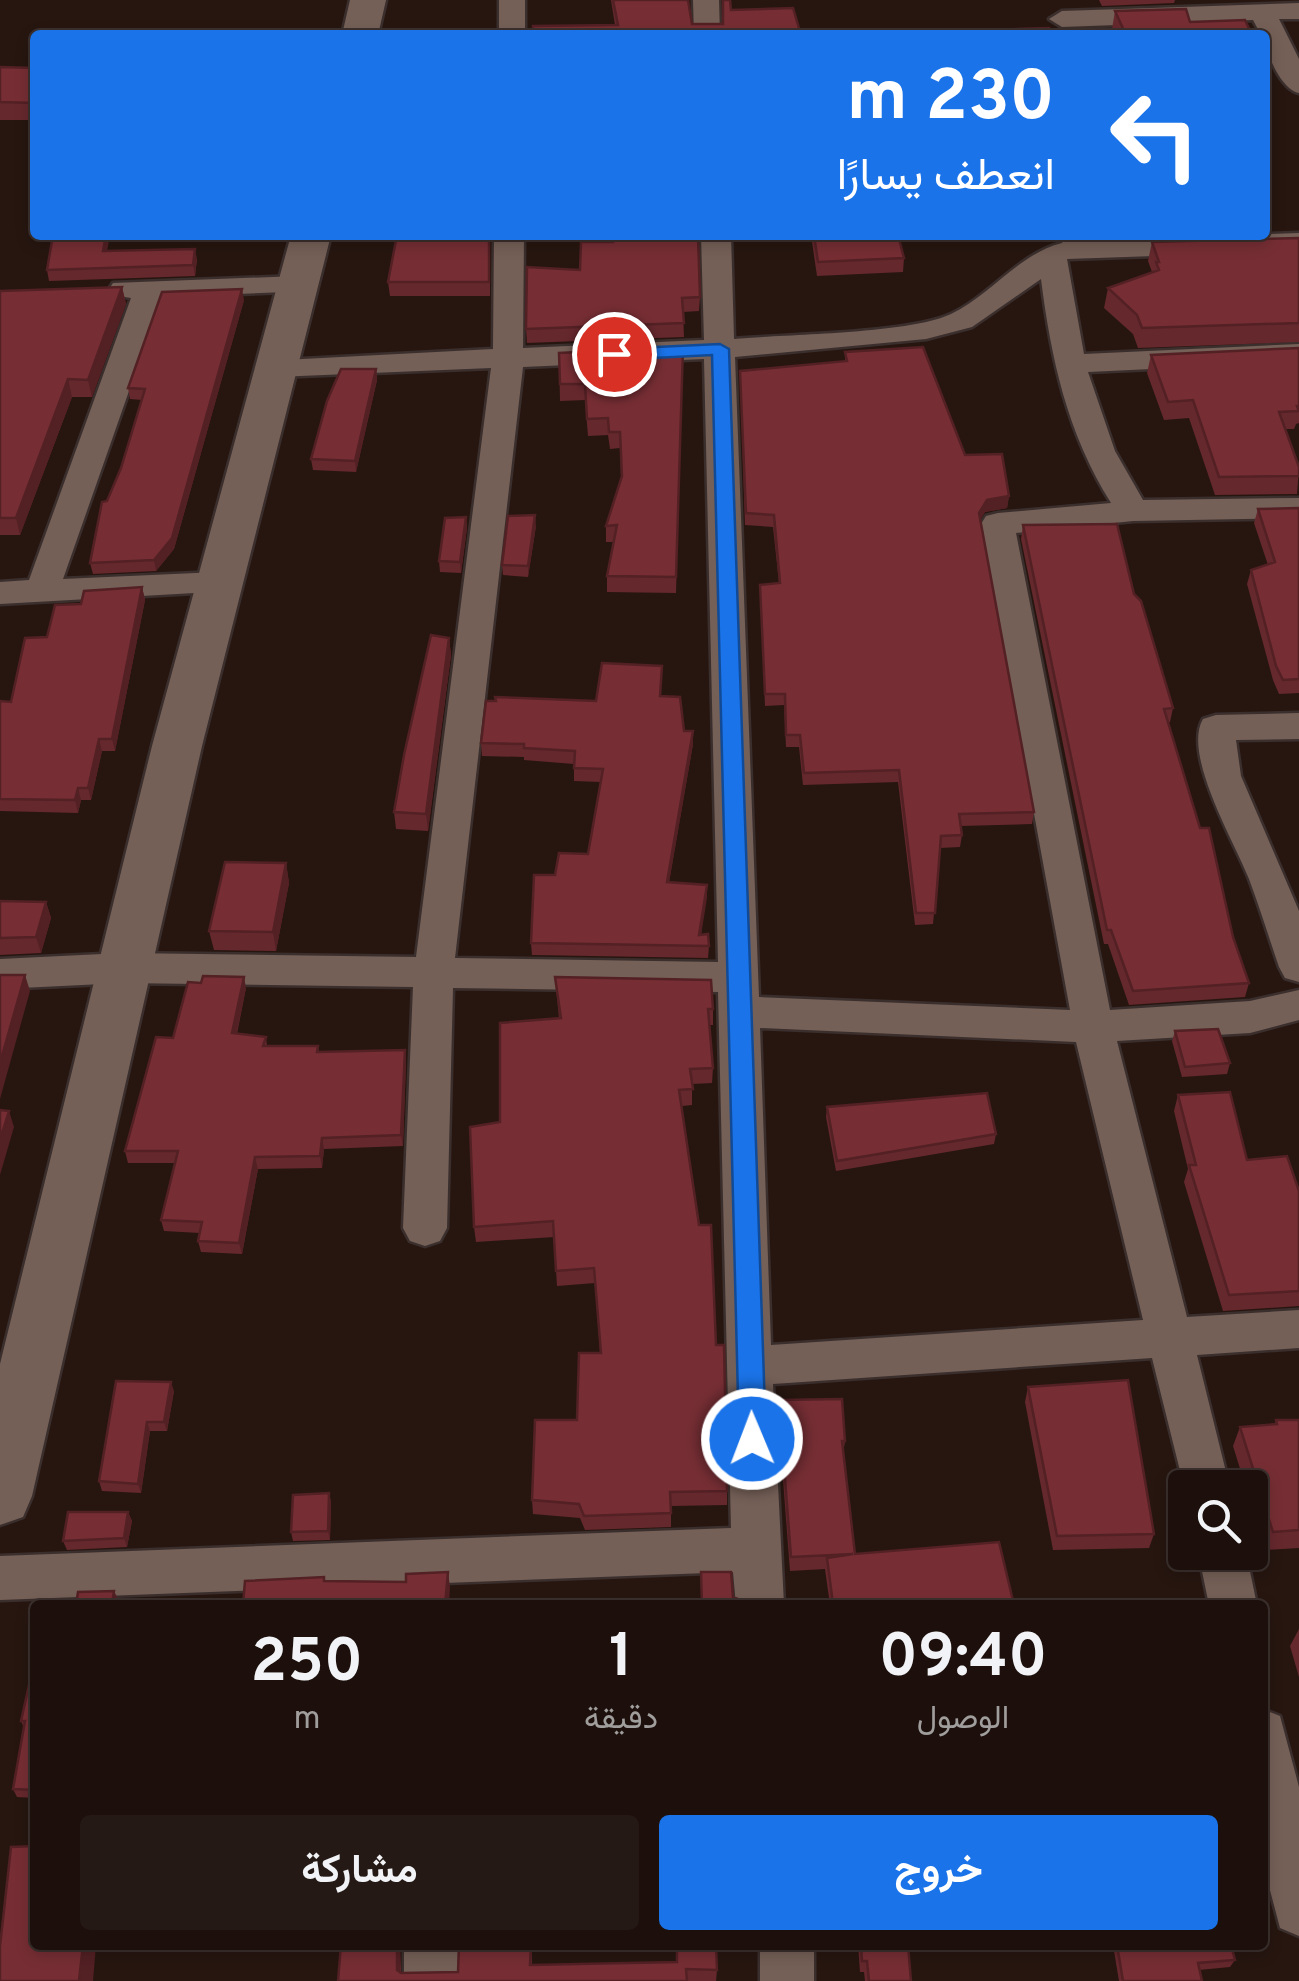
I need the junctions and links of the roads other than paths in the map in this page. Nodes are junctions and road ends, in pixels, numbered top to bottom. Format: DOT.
graph roads {
  1 [pos="368,0"];
  2 [pos="512,0"];
  3 [pos="706,0"];
  4 [pos="1299,11"];
  5 [pos="1262,12"];
  6 [pos="1061,18"];
  7 [pos="361,30"];
  8 [pos="512,30"];
  9 [pos="707,30"];
  10 [pos="1299,85"];
  11 [pos="509,240"];
  12 [pos="716,240"];
  13 [pos="1299,242"];
  14 [pos="1068,246"];
  15 [pos="305,260"];
  16 [pos="150,288"];
  17 [pos="94,291"];
  18 [pos="720,349"];
  19 [pos="1299,353"];
  20 [pos="508,360"];
  21 [pos="1068,364"];
  22 [pos="276,368"];
  23 [pos="1299,508"];
  24 [pos="1133,511"];
  25 [pos="218,583"];
  26 [pos="42,591"];
  27 [pos="0,592"];
  28 [pos="1299,726"];
  29 [pos="1299,966"];
  30 [pos="123,968"];
  31 [pos="434,969"];
  32 [pos="0,974"];
  33 [pos="740,994"];
  34 [pos="1299,1005"];
  35 [pos="1093,1027"];
  36 [pos="425,1228"];
  37 [pos="1299,1329"];
  38 [pos="1173,1338"];
  39 [pos="751,1366"];
  40 [pos="1203,1470"];
  41 [pos="0,1496"];
  42 [pos="755,1549"];
  43 [pos="1226,1570"];
  44 [pos="0,1578"];
  45 [pos="760,1600"];
  46 [pos="1233,1600"];
  47 [pos="1268,1759"];
  48 [pos="1299,1908"];
  49 [pos="431,1950"];
  50 [pos="787,1950"];
  51 [pos="431,1981"];
  52 [pos="788,1981"];
  1 -- 7 [label="street"];
  2 -- 8 [label="street"];
  3 -- 9 [label="street"];
  4 -- 5 [label="street"];
  5 -- 6 [label="street"];
  5 -- 10 [label="street"];
  11 -- 20 [label="street"];
  12 -- 18 [label="street"];
  13 -- 14 [label="street"];
  14 -- 18 [label="street"];
  14 -- 21 [label="street"];
  15 -- 16 [label="street"];
  15 -- 22 [label="street"];
  16 -- 17 [label="street"];
  16 -- 26 [label="street"];
  18 -- 20 [label="street"];
  18 -- 33 [label="street"];
  19 -- 21 [label="street"];
  20 -- 22 [label="street"];
  20 -- 31 [label="street"];
  21 -- 24 [label="street"];
  22 -- 25 [label="street"];
  23 -- 24 [label="street"];
  24 -- 35 [label="street"];
  25 -- 26 [label="street"];
  25 -- 30 [label="street"];
  26 -- 27 [label="street"];
  28 -- 29 [label="street"];
  30 -- 31 [label="street"];
  30 -- 32 [label="street"];
  30 -- 41 [label="street"];
  31 -- 33 [label="street"];
  31 -- 36 [label="street"];
  33 -- 35 [label="street"];
  33 -- 39 [label="street"];
  34 -- 35 [label="street"];
  35 -- 38 [label="street"];
  37 -- 38 [label="street"];
  38 -- 39 [label="street"];
  38 -- 40 [label="street"];
  39 -- 42 [label="street"];
  42 -- 44 [label="street"];
  42 -- 45 [label="street"];
  43 -- 46 [label="street"];
  47 -- 48 [label="street"];
  49 -- 51 [label="street"];
  50 -- 52 [label="street"];
}
